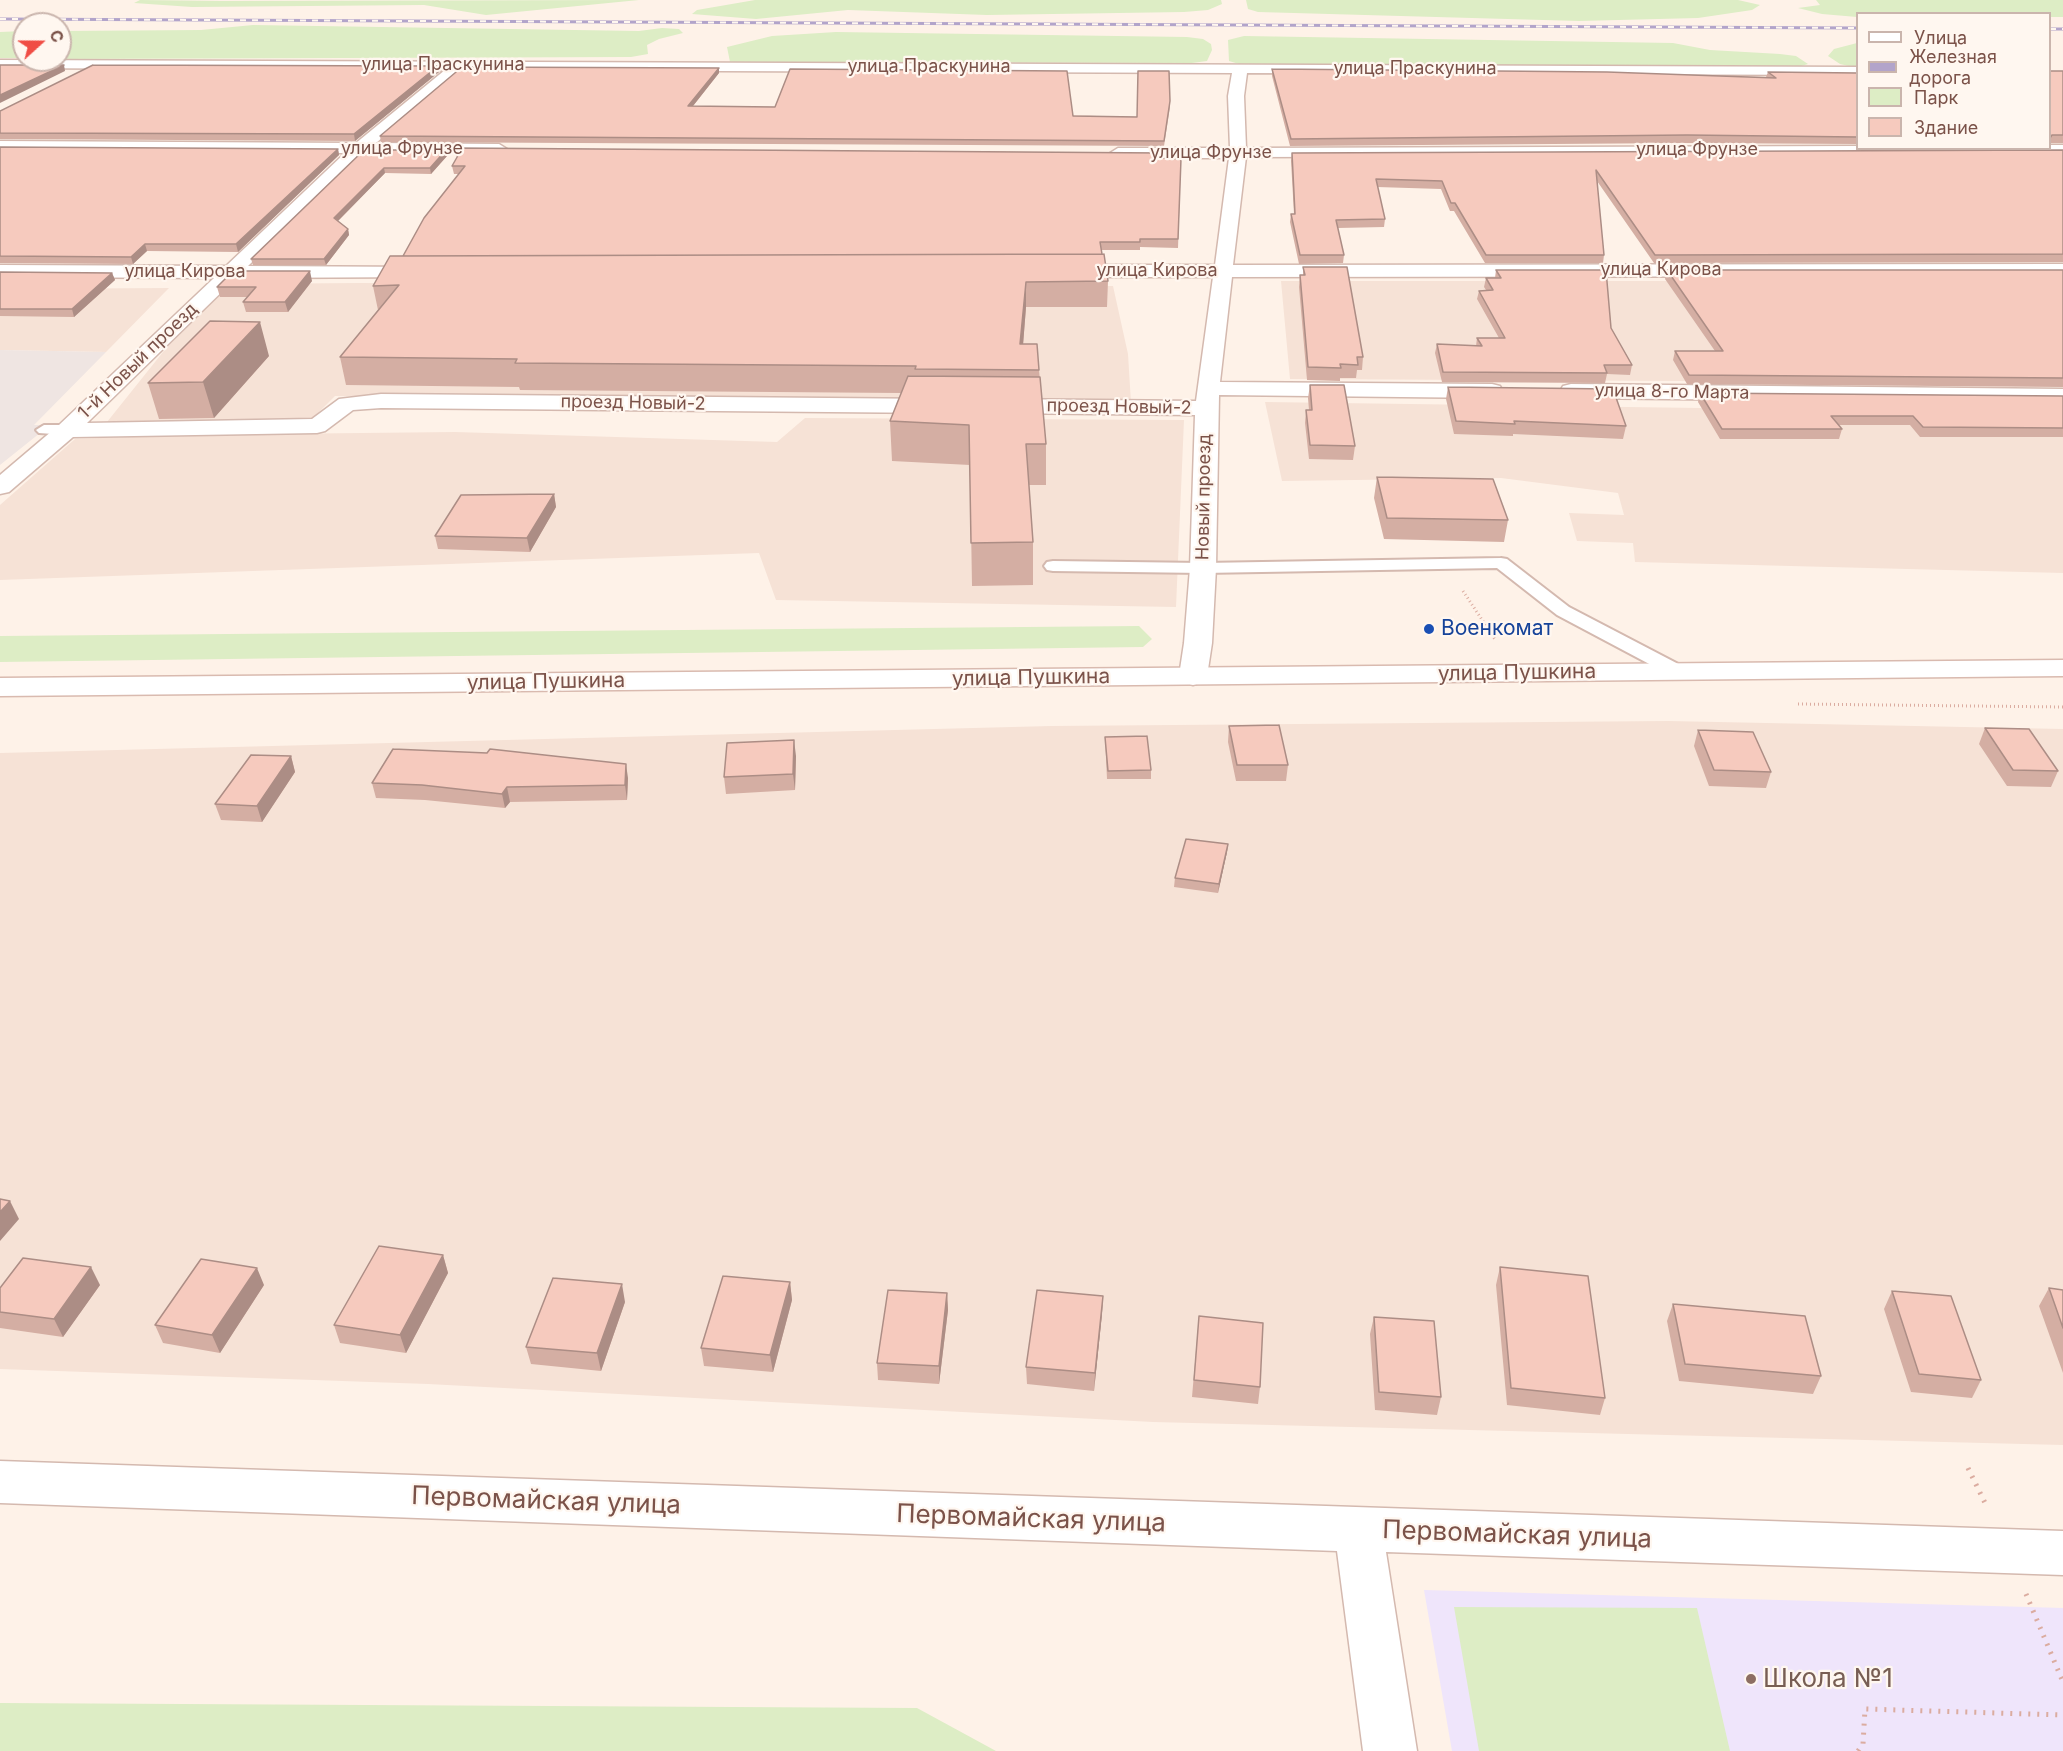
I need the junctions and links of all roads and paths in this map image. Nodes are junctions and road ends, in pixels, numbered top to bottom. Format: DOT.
graph roads {
  1 [pos="0,64"];
  2 [pos="461,64"];
  3 [pos="91,65"];
  4 [pos="1240,68"];
  5 [pos="1856,71"];
  6 [pos="61,81"];
  7 [pos="0,146"];
  8 [pos="359,149"];
  9 [pos="513,150"];
  10 [pos="2063,150"];
  11 [pos="1096,153"];
  12 [pos="1238,154"];
  13 [pos="2063,270"];
  14 [pos="0,271"];
  15 [pos="1043,271"];
  16 [pos="1222,271"];
  17 [pos="230,273"];
  18 [pos="445,273"];
  19 [pos="1518,391"];
  20 [pos="1553,391"];
  21 [pos="2063,396"];
  22 [pos="1208,398"];
  23 [pos="44,430"];
  24 [pos="67,430"];
  25 [pos="0,487"];
  26 [pos="1053,566"];
  27 [pos="1203,568"];
  28 [pos="2063,668"];
  29 [pos="1677,671"];
  30 [pos="1193,676"];
  31 [pos="0,687"];
  32 [pos="0,1482"];
  33 [pos="1358,1530"];
  34 [pos="2063,1552"];
  35 [pos="2063,1715"];
  36 [pos="1390,1751"];
  37 [pos="1858,1751"];
  1 -- 3 [label="street, улица Праскунина"];
  2 -- 3 [label="street, улица Праскунина"];
  2 -- 4 [label="street, улица Праскунина"];
  2 -- 8 [label="street, 1-й Новый проезд"];
  3 -- 6 [label="street"];
  4 -- 5 [label="street, улица Праскунина"];
  4 -- 12 [label="street, Новый проезд"];
  7 -- 8 [label="street, улица Фрунзе"];
  8 -- 9 [label="street, улица Фрунзе"];
  8 -- 17 [label="street, 1-й Новый проезд"];
  10 -- 12 [label="street, улица Фрунзе"];
  11 -- 12 [label="street, улица Фрунзе"];
  12 -- 16 [label="street, Новый проезд"];
  13 -- 16 [label="street, улица Кирова"];
  14 -- 17 [label="street, улица Кирова"];
  15 -- 16 [label="street, улица Кирова"];
  16 -- 22 [label="street, Новый проезд"];
  17 -- 18 [label="street, улица Кирова"];
  17 -- 24 [label="street, 1-й Новый проезд"];
  19 -- 22 [label="street"];
  20 -- 21 [label="street, улица 8-го Марта"];
  22 -- 24 [label="street, проезд Новый-2"];
  22 -- 27 [label="street, Новый проезд"];
  23 -- 24 [label="lane"];
  24 -- 25 [label="street, 1-й Новый проезд"];
  26 -- 27 [label="lane"];
  27 -- 29 [label="lane"];
  27 -- 30 [label="street, Новый проезд"];
  28 -- 29 [label="street, улица Пушкина"];
  29 -- 30 [label="street, улица Пушкина"];
  30 -- 31 [label="street, улица Пушкина"];
  32 -- 33 [label="street, Первомайская улица"];
  33 -- 34 [label="street, Первомайская улица"];
  33 -- 36 [label="street"];
  35 -- 37 [label="path"];
}
